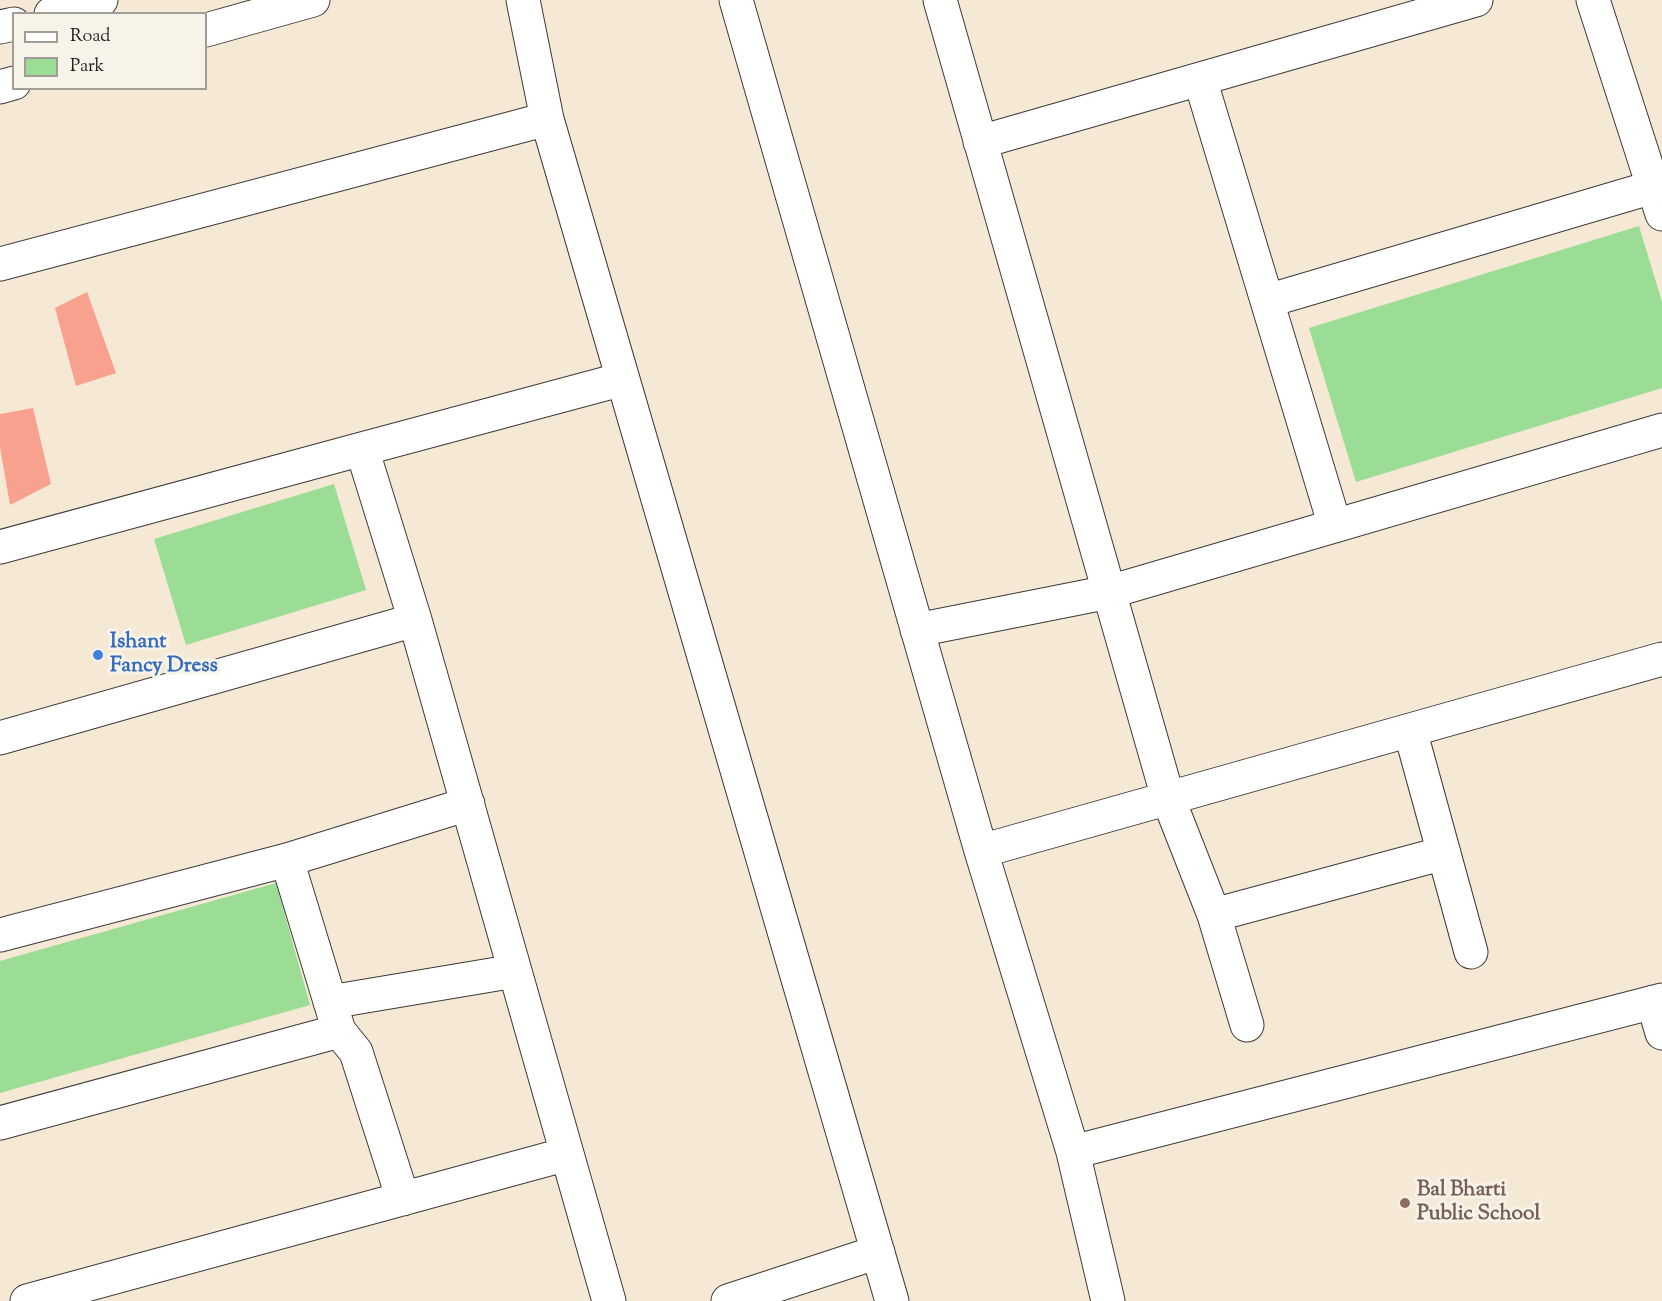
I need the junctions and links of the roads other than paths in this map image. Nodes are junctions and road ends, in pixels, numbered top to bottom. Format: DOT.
graph roads {
  1 [pos="101,0"];
  2 [pos="313,0"];
  3 [pos="523,0"];
  4 [pos="736,0"];
  5 [pos="940,0"];
  6 [pos="1476,0"];
  7 [pos="1593,0"];
  8 [pos="58,12"];
  9 [pos="207,30"];
  10 [pos="1200,79"];
  11 [pos="547,119"];
  12 [pos="980,142"];
  13 [pos="1658,200"];
  14 [pos="0,264"];
  15 [pos="1267,301"];
  16 [pos="623,379"];
  17 [pos="1662,430"];
  18 [pos="362,449"];
  19 [pos="1335,526"];
  20 [pos="0,547"];
  21 [pos="1108,592"];
  22 [pos="415,620"];
  23 [pos="917,630"];
  24 [pos="1662,659"];
  25 [pos="1410,730"];
  26 [pos="0,738"];
  27 [pos="1168,798"];
  28 [pos="468,804"];
  29 [pos="981,851"];
  30 [pos="1444,853"];
  31 [pos="287,860"];
  32 [pos="1214,915"];
  33 [pos="0,935"];
  34 [pos="1471,952"];
  35 [pos="515,971"];
  36 [pos="1658,1001"];
  37 [pos="335,1016"];
  38 [pos="1247,1025"];
  39 [pos="1662,1033"];
  40 [pos="0,1123"];
  41 [pos="1073,1152"];
  42 [pos="567,1154"];
  43 [pos="403,1199"];
  44 [pos="878,1252"];
  45 [pos="27,1301"];
  46 [pos="609,1301"];
  47 [pos="728,1301"];
  48 [pos="892,1301"];
  49 [pos="1108,1301"];
  1 -- 8 [label="street"];
  2 -- 9 [label="street"];
  3 -- 11 [label="street"];
  4 -- 23 [label="street"];
  5 -- 12 [label="street"];
  6 -- 10 [label="street"];
  7 -- 13 [label="street"];
  10 -- 12 [label="street"];
  10 -- 15 [label="street"];
  11 -- 14 [label="street"];
  11 -- 16 [label="street"];
  12 -- 21 [label="street"];
  13 -- 15 [label="street"];
  15 -- 19 [label="street"];
  16 -- 18 [label="street"];
  16 -- 44 [label="street"];
  17 -- 19 [label="street"];
  18 -- 20 [label="street"];
  18 -- 22 [label="street"];
  19 -- 21 [label="street"];
  21 -- 23 [label="street"];
  21 -- 27 [label="street"];
  22 -- 26 [label="street"];
  22 -- 28 [label="street"];
  23 -- 29 [label="street"];
  24 -- 25 [label="street"];
  25 -- 27 [label="street"];
  25 -- 30 [label="street"];
  27 -- 29 [label="street"];
  27 -- 32 [label="street"];
  28 -- 31 [label="street"];
  28 -- 35 [label="street"];
  29 -- 41 [label="street"];
  30 -- 32 [label="street"];
  30 -- 34 [label="street"];
  31 -- 33 [label="street"];
  31 -- 37 [label="street"];
  32 -- 38 [label="street"];
  35 -- 37 [label="street"];
  35 -- 42 [label="street"];
  36 -- 39 [label="street"];
  36 -- 41 [label="street"];
  37 -- 40 [label="street"];
  37 -- 43 [label="street"];
  41 -- 49 [label="street"];
  42 -- 43 [label="street"];
  42 -- 46 [label="street"];
  43 -- 45 [label="street"];
  44 -- 47 [label="street"];
  44 -- 48 [label="street"];
}
